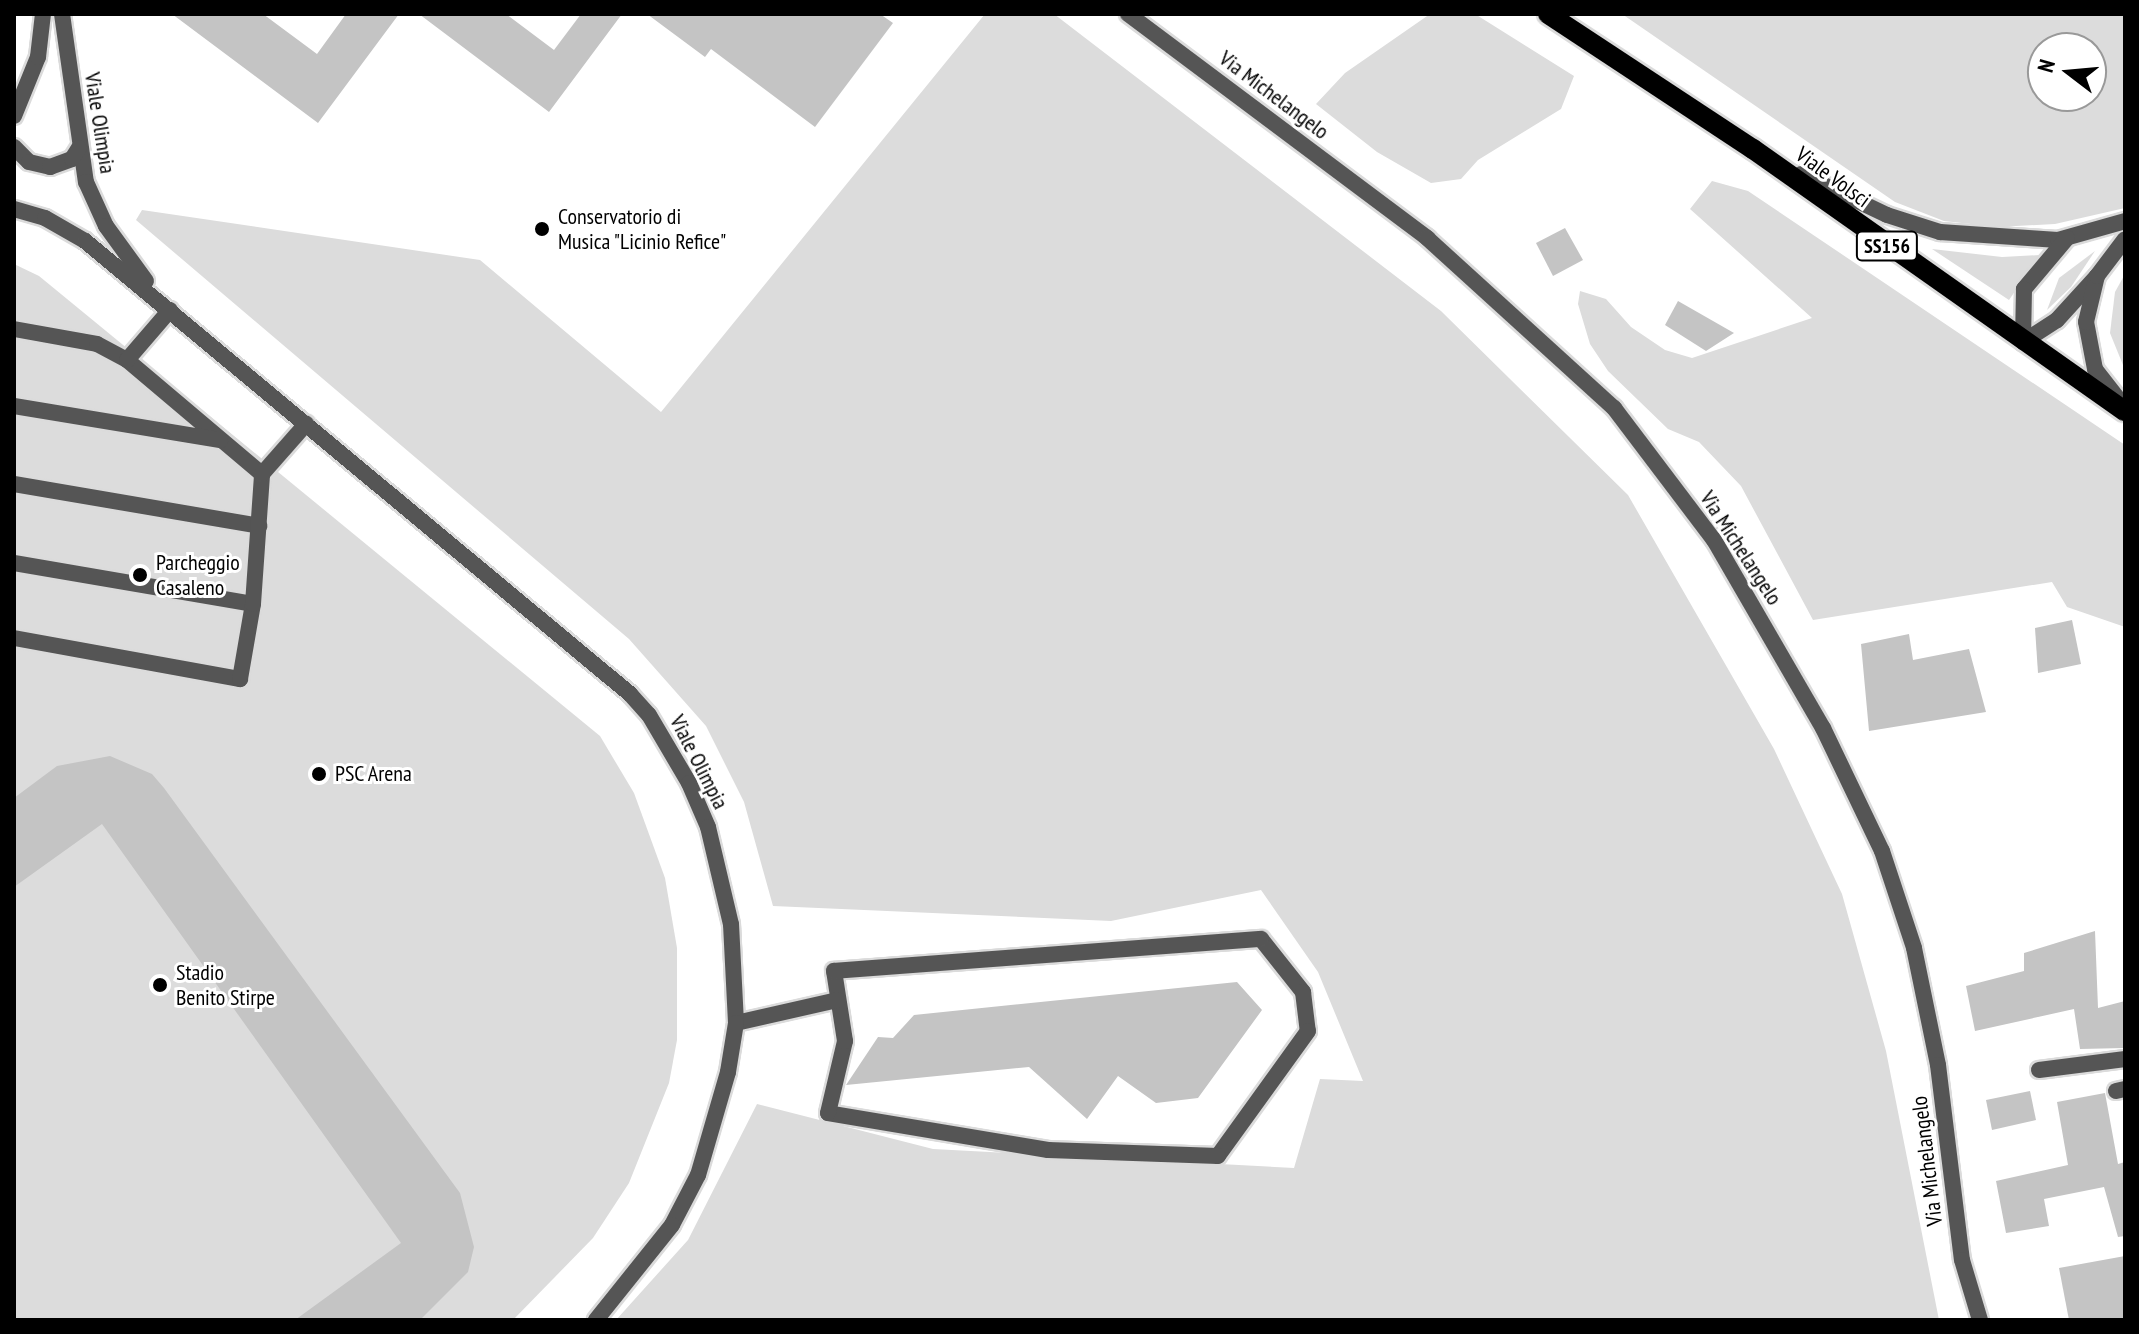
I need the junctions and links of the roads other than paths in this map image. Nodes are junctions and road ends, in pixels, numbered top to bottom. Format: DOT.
graph roads {
  1 [pos="43,14"];
  2 [pos="62,14"];
  3 [pos="1128,14"];
  4 [pos="1548,14"];
  5 [pos="14,116"];
  6 [pos="14,147"];
  7 [pos="79,148"];
  8 [pos="1753,149"];
  9 [pos="14,209"];
  10 [pos="2125,221"];
  11 [pos="2068,237"];
  12 [pos="2125,239"];
  13 [pos="2097,276"];
  14 [pos="170,310"];
  15 [pos="14,329"];
  16 [pos="2023,342"];
  17 [pos="127,360"];
  18 [pos="14,406"];
  19 [pos="2125,409"];
  20 [pos="306,424"];
  21 [pos="222,440"];
  22 [pos="262,474"];
  23 [pos="14,484"];
  24 [pos="259,526"];
  25 [pos="14,563"];
  26 [pos="253,604"];
  27 [pos="14,638"];
  28 [pos="837,1000"];
  29 [pos="736,1023"];
  30 [pos="2125,1059"];
  31 [pos="2039,1070"];
  32 [pos="596,1320"];
  33 [pos="1980,1320"];
  1 -- 5 [label="street"];
  2 -- 7 [label="street, Viale Olimpia"];
  3 -- 33 [label="street, Via Michelangelo"];
  4 -- 8 [label="main road, Viale Volsci / SS156"];
  6 -- 7 [label="street"];
  7 -- 14 [label="street, Viale Olimpia"];
  8 -- 11 [label="street"];
  8 -- 16 [label="main road, Viale Volsci / SS156"];
  9 -- 14 [label="street, Viale Olimpia"];
  10 -- 11 [label="street"];
  11 -- 16 [label="street"];
  12 -- 13 [label="street"];
  13 -- 16 [label="street"];
  13 -- 19 [label="street"];
  14 -- 17 [label="street"];
  14 -- 20 [label="street, Viale Olimpia"];
  15 -- 17 [label="street"];
  16 -- 19 [label="main road, Viale Volsci / SS156"];
  17 -- 21 [label="street"];
  18 -- 21 [label="street"];
  20 -- 22 [label="street"];
  20 -- 29 [label="street, Viale Olimpia"];
  21 -- 22 [label="street"];
  22 -- 24 [label="street"];
  23 -- 24 [label="street"];
  24 -- 26 [label="street"];
  25 -- 26 [label="street"];
  26 -- 27 [label="street"];
  28 -- 28 [label="street"];
  28 -- 29 [label="street"];
  29 -- 32 [label="street, Viale Olimpia"];
  30 -- 31 [label="street"];
}
